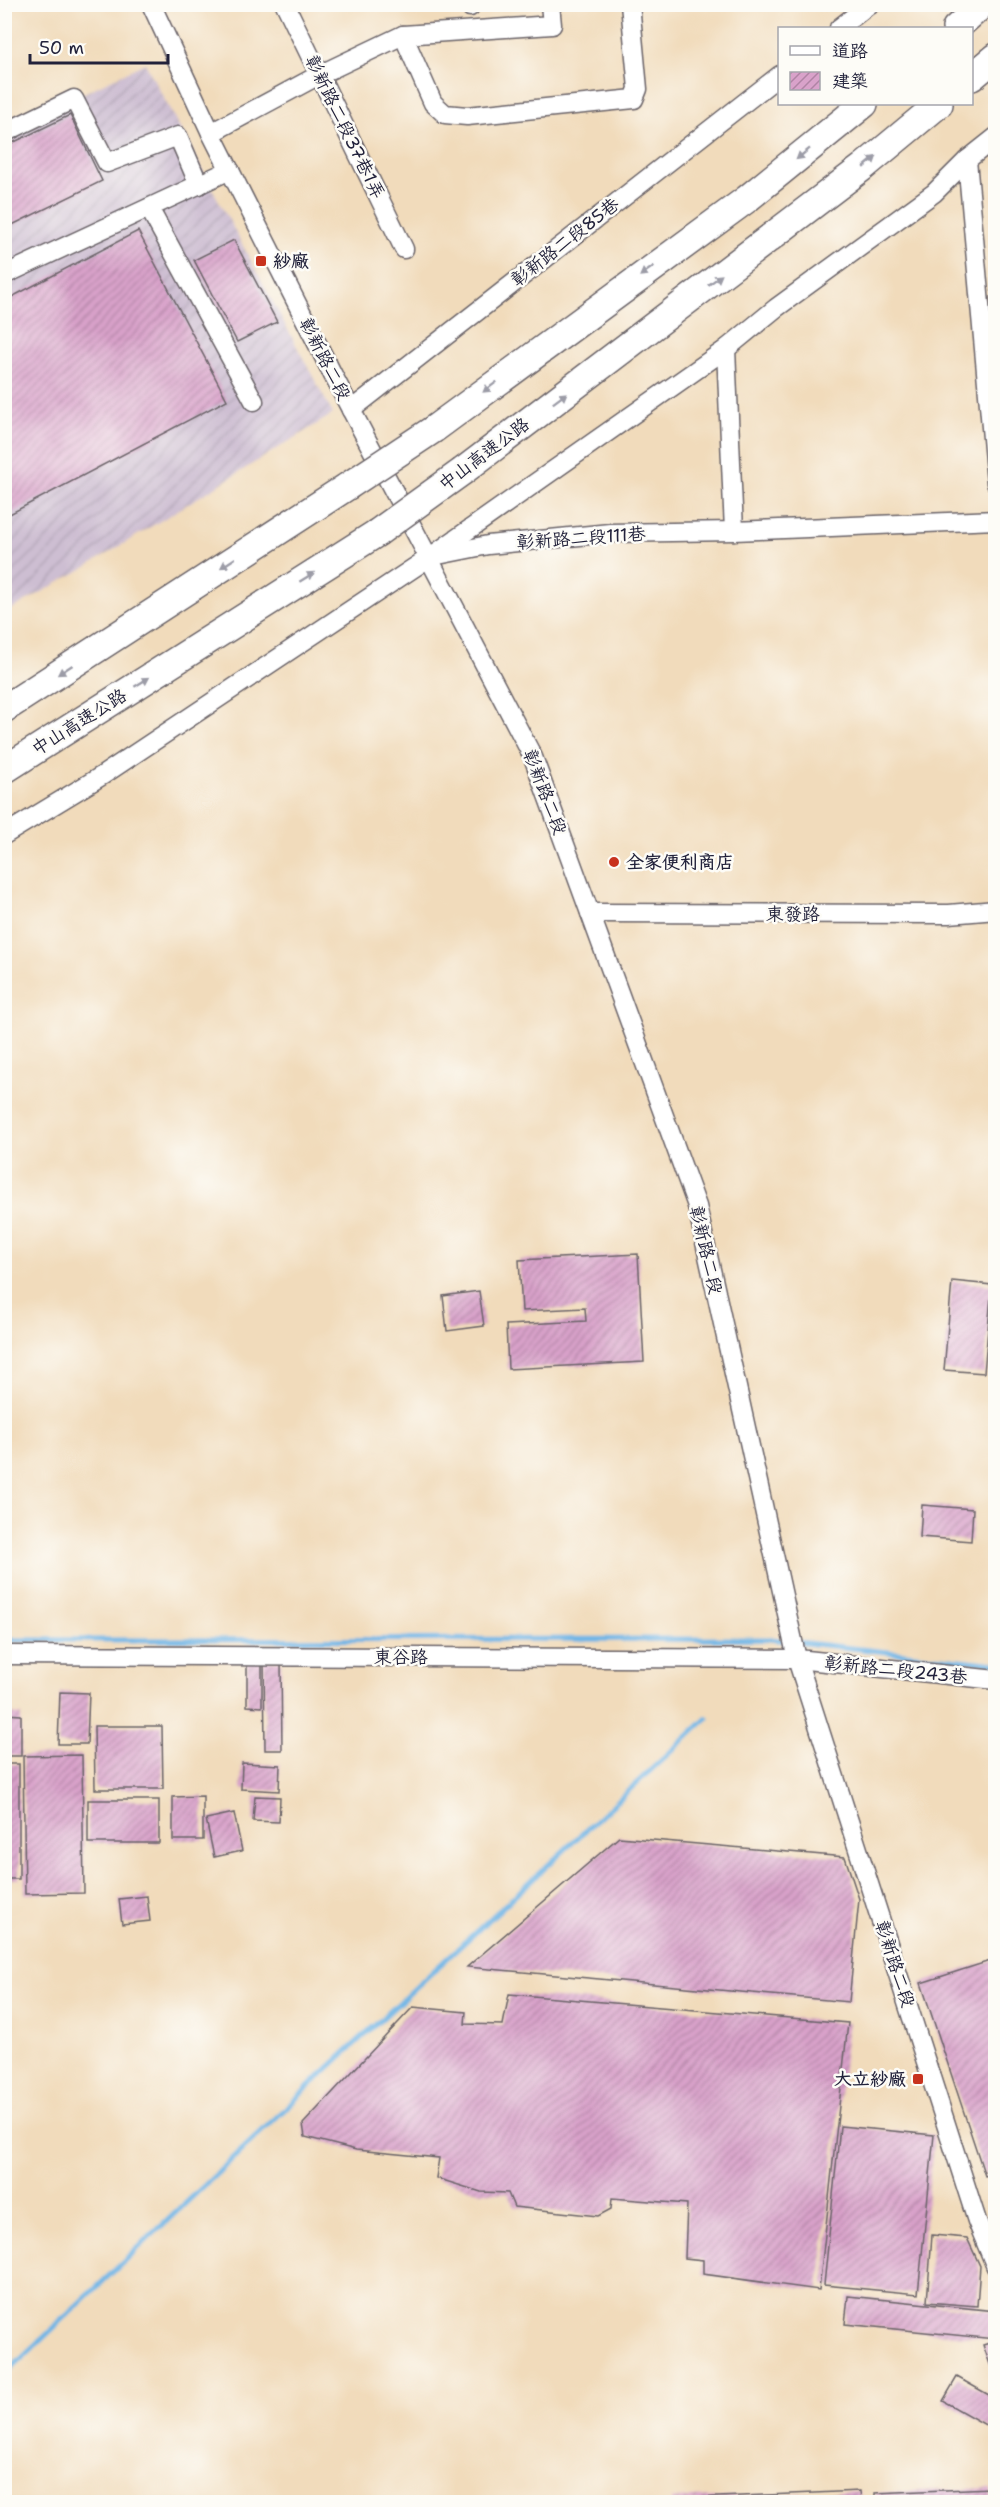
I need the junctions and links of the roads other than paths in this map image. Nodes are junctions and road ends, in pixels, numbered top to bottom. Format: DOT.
graph roads {
  1 [pos="151,4"];
  2 [pos="285,4"];
  3 [pos="550,4"];
  4 [pos="630,4"];
  5 [pos="870,4"];
  6 [pos="983,4"];
  7 [pos="840,27"];
  8 [pos="957,27"];
  9 [pos="403,35"];
  10 [pos="996,57"];
  11 [pos="319,75"];
  12 [pos="973,76"];
  13 [pos="778,77"];
  14 [pos="863,105"];
  15 [pos="938,105"];
  16 [pos="4,133"];
  17 [pos="211,133"];
  18 [pos="996,137"];
  19 [pos="967,160"];
  20 [pos="230,170"];
  21 [pos="199,185"];
  22 [pos="149,208"];
  23 [pos="404,249"];
  24 [pos="4,275"];
  25 [pos="726,349"];
  26 [pos="254,401"];
  27 [pos="351,410"];
  28 [pos="996,483"];
  29 [pos="996,520"];
  30 [pos="734,531"];
  31 [pos="430,556"];
  32 [pos="4,709"];
  33 [pos="4,770"];
  34 [pos="4,835"];
  35 [pos="996,910"];
  36 [pos="590,913"];
  37 [pos="4,1654"];
  38 [pos="797,1659"];
  39 [pos="996,1680"];
  40 [pos="996,2267"];
  1 -- 17 [label="street, 彰新路二段"];
  2 -- 11 [label="street, 彰新路二段37巷1弄"];
  3 -- 9 [label="street"];
  4 -- 9 [label="street"];
  5 -- 7 [label="street"];
  6 -- 8 [label="highway"];
  9 -- 11 [label="street"];
  10 -- 12 [label="highway"];
  11 -- 17 [label="street"];
  11 -- 23 [label="street, 彰新路二段37巷1弄"];
  13 -- 27 [label="street, 彰新路二段85巷"];
  14 -- 32 [label="highway, one-way, bridge"];
  33 -- 15 [label="highway, 中山高速公路, one-way, bridge"];
  16 -- 21 [label="street"];
  17 -- 20 [label="street, 彰新路二段"];
  18 -- 19 [label="street"];
  19 -- 25 [label="street"];
  19 -- 28 [label="street"];
  20 -- 21 [label="street"];
  20 -- 27 [label="street, 彰新路二段"];
  21 -- 22 [label="street"];
  22 -- 24 [label="street"];
  22 -- 26 [label="street"];
  25 -- 30 [label="street"];
  25 -- 31 [label="street"];
  27 -- 31 [label="street, 彰新路二段"];
  29 -- 30 [label="street, 彰新路二段111巷"];
  30 -- 31 [label="street, 彰新路二段111巷"];
  31 -- 34 [label="street"];
  31 -- 36 [label="street, 彰新路二段"];
  35 -- 36 [label="street, 東發路"];
  36 -- 38 [label="street, 彰新路二段"];
  37 -- 38 [label="street, 東谷路"];
  38 -- 39 [label="street, 彰新路二段243巷"];
  38 -- 40 [label="street, 彰新路二段"];
}
